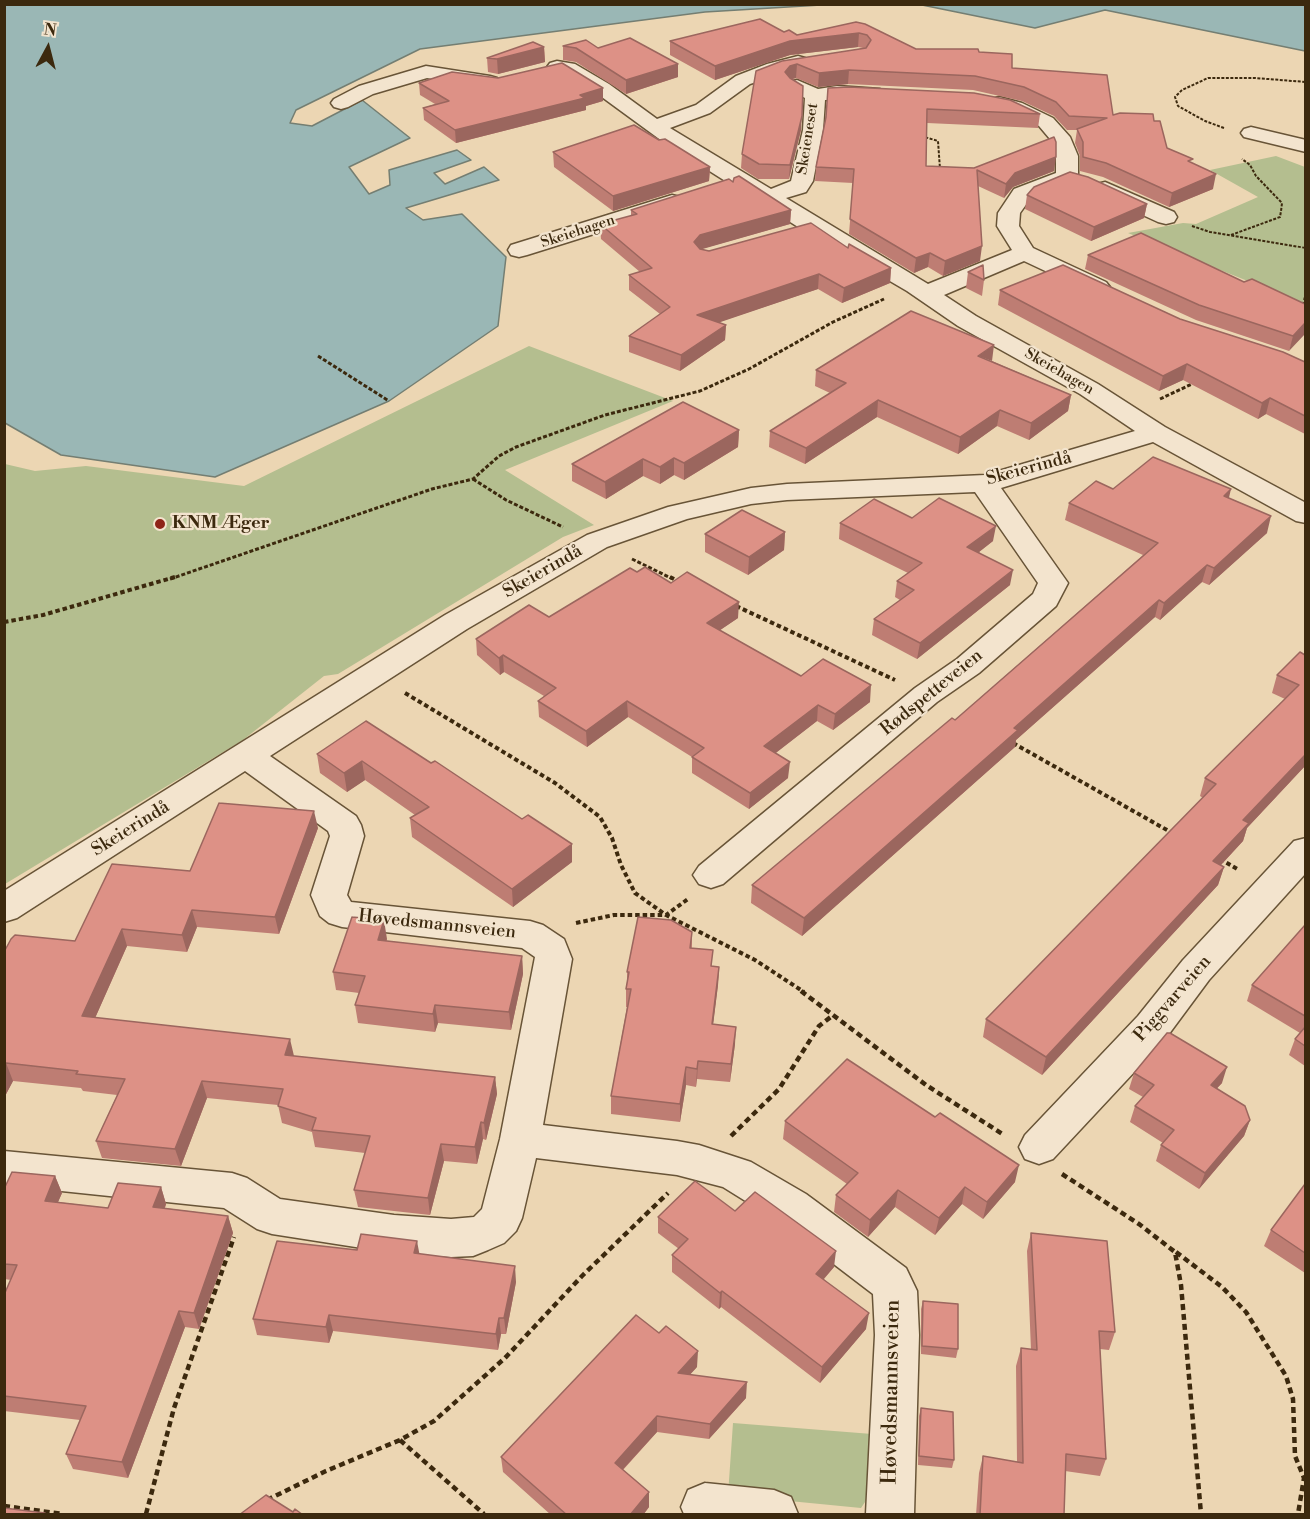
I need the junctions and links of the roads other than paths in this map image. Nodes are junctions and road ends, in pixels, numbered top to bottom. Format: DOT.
graph roads {
  1 [pos="814,59"];
  2 [pos="762,72"];
  3 [pos="536,73"];
  4 [pos="508,81"];
  5 [pos="895,94"];
  6 [pos="815,96"];
  7 [pos="974,98"];
  8 [pos="341,103"];
  9 [pos="657,126"];
  10 [pos="1251,133"];
  11 [pos="1305,146"];
  12 [pos="1067,177"];
  13 [pos="740,181"];
  14 [pos="717,188"];
  15 [pos="695,195"];
  16 [pos="769,197"];
  17 [pos="1166,217"];
  18 [pos="814,227"];
  19 [pos="782,236"];
  20 [pos="519,250"];
  21 [pos="1025,253"];
  22 [pos="921,290"];
  23 [pos="1118,297"];
  24 [pos="1156,433"];
  25 [pos="985,483"];
  26 [pos="1305,515"];
  27 [pos="246,756"];
  28 [pos="1305,850"];
  29 [pos="711,875"];
  30 [pos="4,909"];
  31 [pos="520,1139"];
  32 [pos="1036,1153"];
  33 [pos="4,1168"];
  34 [pos="705,1507"];
  35 [pos="774,1515"];
  36 [pos="890,1515"];
  1 -- 2 [label="street"];
  2 -- 6 [label="street, Skeieneset"];
  2 -- 9 [label="street"];
  3 -- 9 [label="street, Skeiehagen"];
  4 -- 8 [label="street"];
  5 -- 6 [label="street, Skeieneset"];
  6 -- 16 [label="street, Skeieneset"];
  7 -- 12 [label="street"];
  9 -- 13 [label="street, Skeiehagen"];
  10 -- 11 [label="street"];
  12 -- 17 [label="street"];
  12 -- 21 [label="street"];
  13 -- 14 [label="street"];
  13 -- 16 [label="street, Skeiehagen"];
  15 -- 20 [label="street, Skeiehagen"];
  16 -- 18 [label="street, Skeiehagen"];
  18 -- 19 [label="street"];
  18 -- 22 [label="street, Skeiehagen"];
  21 -- 22 [label="street"];
  21 -- 23 [label="street"];
  22 -- 24 [label="street, Skeiehagen"];
  24 -- 25 [label="street, Skeierindå"];
  24 -- 26 [label="street, Skeiehagen"];
  25 -- 27 [label="street, Skeierindå"];
  25 -- 29 [label="street, Rødspetteveien"];
  27 -- 30 [label="street, Skeierindå"];
  27 -- 31 [label="street, Høvedsmannsveien"];
  28 -- 32 [label="street, Piggvarveien"];
  31 -- 33 [label="street"];
  31 -- 36 [label="street, Høvedsmannsveien"];
  34 -- 35 [label="street"];
}
